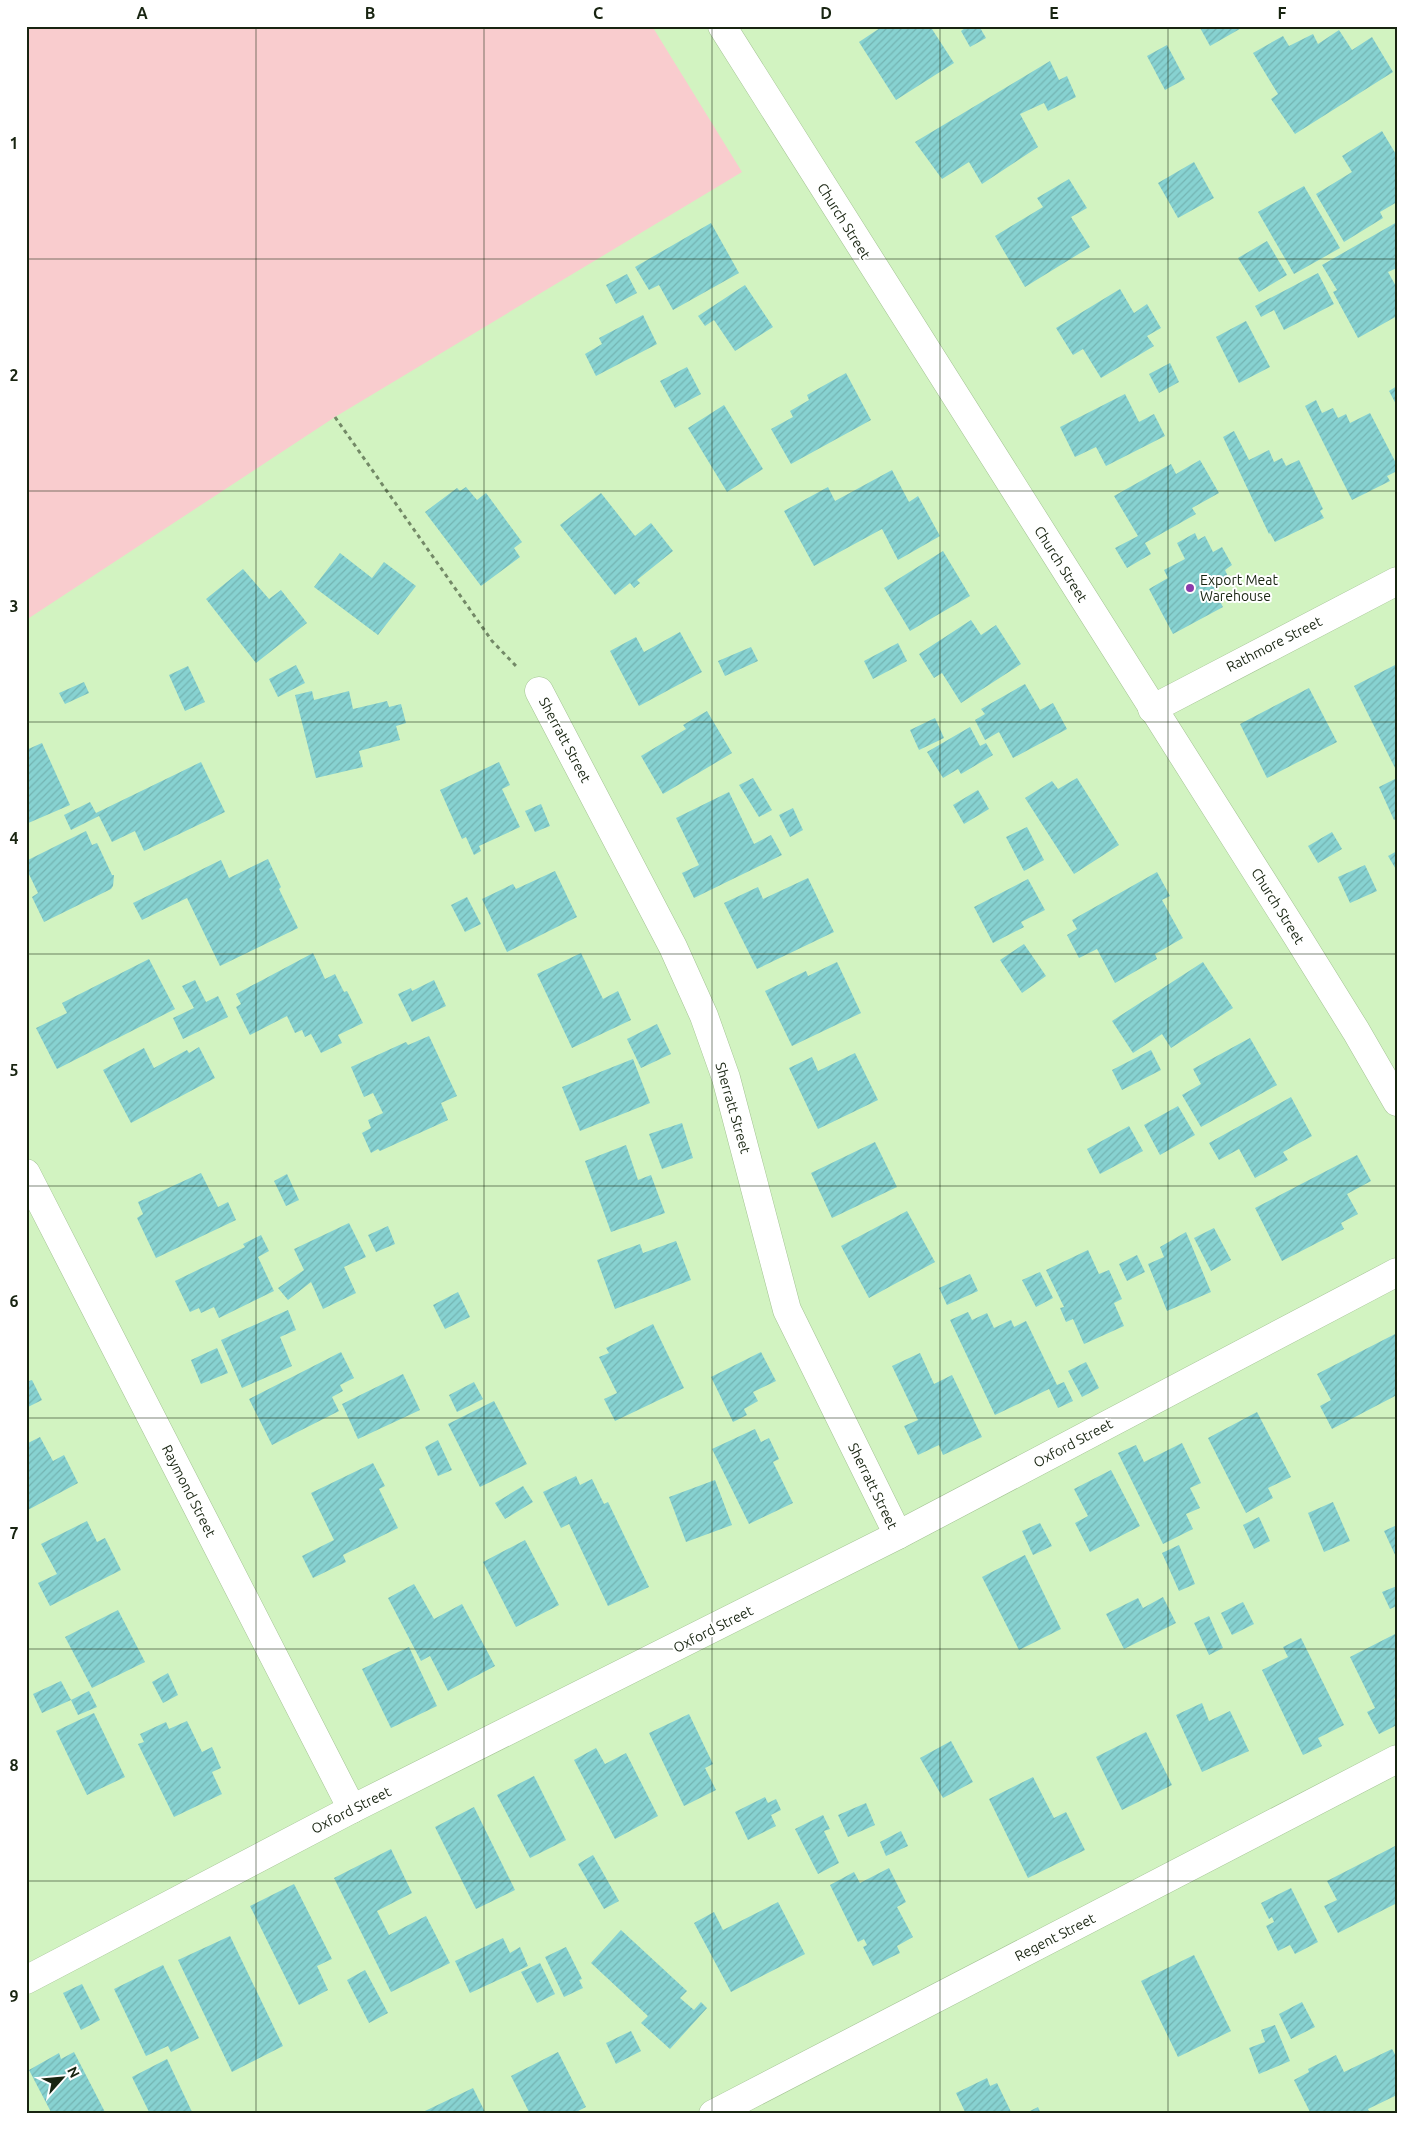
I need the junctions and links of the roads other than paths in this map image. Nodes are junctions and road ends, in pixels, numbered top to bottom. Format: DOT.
graph roads {
  1 [pos="722,26"];
  2 [pos="1397,581"];
  3 [pos="539,691"];
  4 [pos="1152,709"];
  5 [pos="1397,1102"];
  6 [pos="26,1173"];
  7 [pos="1397,1272"];
  8 [pos="898,1535"];
  9 [pos="1397,1759"];
  10 [pos="352,1809"];
  11 [pos="26,1980"];
  12 [pos="713,2114"];
  1 -- 4 [label="street, Church Street"];
  2 -- 4 [label="street, Rathmore Street"];
  3 -- 8 [label="street, Sherratt Street"];
  4 -- 5 [label="street, Church Street"];
  6 -- 10 [label="street, Raymond Street"];
  7 -- 8 [label="street, Oxford Street"];
  8 -- 10 [label="street, Oxford Street"];
  9 -- 12 [label="street, Regent Street"];
  10 -- 11 [label="street, Oxford Street"];
}
